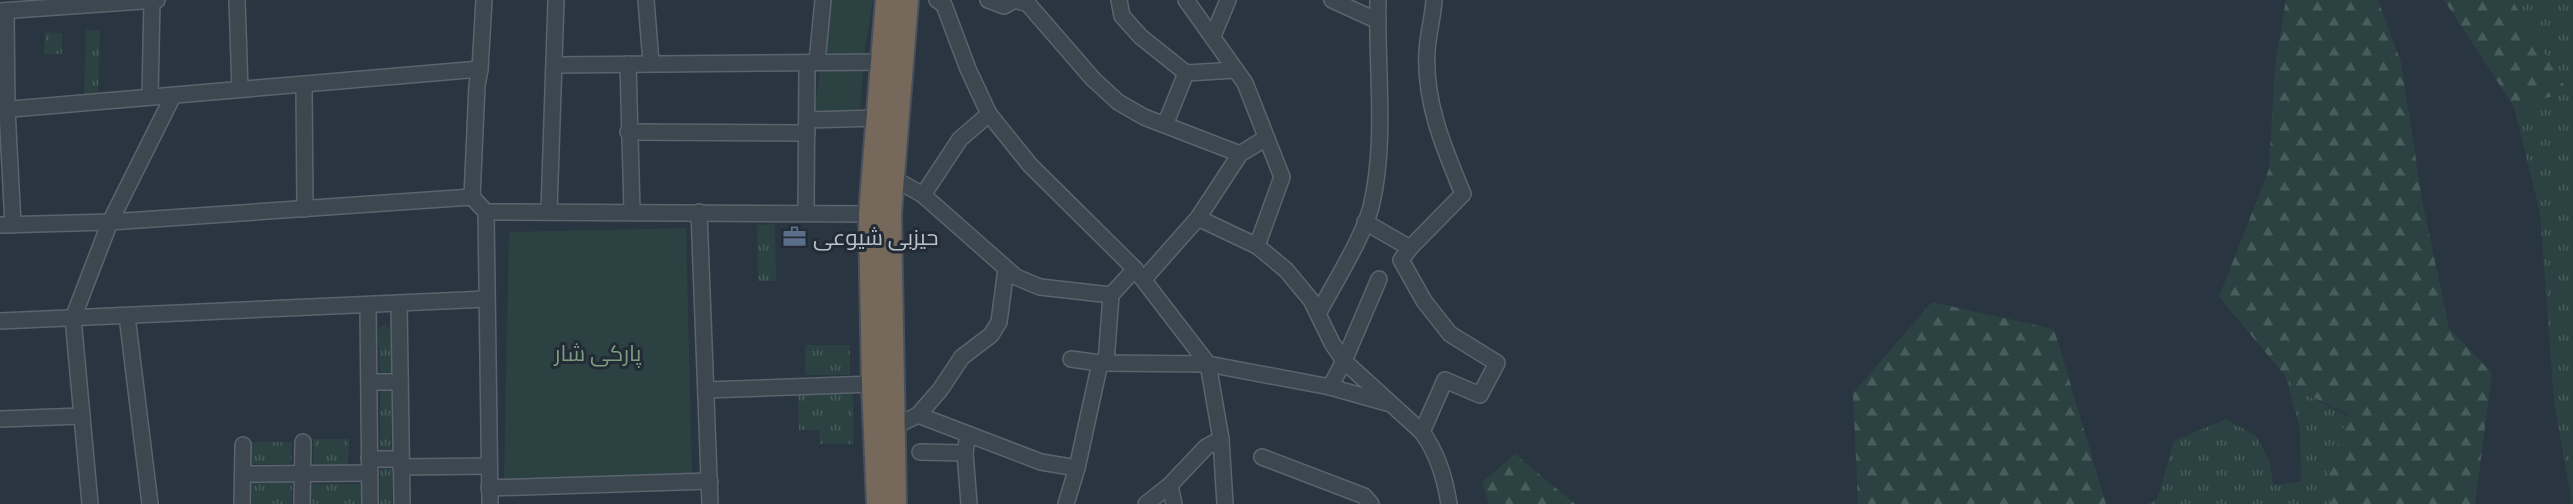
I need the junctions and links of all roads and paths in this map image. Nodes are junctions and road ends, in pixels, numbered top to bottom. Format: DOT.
graph roads {
  1 [pos="152,0"];
  2 [pos="158,0"];
  3 [pos="237,0"];
  4 [pos="484,0"];
  5 [pos="556,0"];
  6 [pos="646,0"];
  7 [pos="823,0"];
  8 [pos="887,0"];
  9 [pos="907,0"];
  10 [pos="938,0"];
  11 [pos="988,0"];
  12 [pos="1119,0"];
  13 [pos="1186,0"];
  14 [pos="1228,0"];
  15 [pos="1332,0"];
  16 [pos="1378,0"];
  17 [pos="1434,0"];
  18 [pos="1029,2"];
  19 [pos="3,11"];
  20 [pos="1378,21"];
  21 [pos="1214,36"];
  22 [pos="812,62"];
  23 [pos="882,62"];
  24 [pos="651,63"];
  25 [pos="628,64"];
  26 [pos="555,65"];
  27 [pos="480,69"];
  28 [pos="1236,70"];
  29 [pos="1186,73"];
  30 [pos="304,85"];
  31 [pos="240,89"];
  32 [pos="173,96"];
  33 [pos="150,98"];
  34 [pos="4,109"];
  35 [pos="989,114"];
  36 [pos="878,118"];
  37 [pos="1165,125"];
  38 [pos="807,126"];
  39 [pos="628,132"];
  40 [pos="1266,138"];
  41 [pos="1240,154"];
  42 [pos="892,178"];
  43 [pos="923,195"];
  44 [pos="472,197"];
  45 [pos="304,209"];
  46 [pos="549,211"];
  47 [pos="486,212"];
  48 [pos="632,212"];
  49 [pos="699,212"];
  50 [pos="806,212"];
  51 [pos="880,214"];
  52 [pos="1198,218"];
  53 [pos="110,222"];
  54 [pos="1365,222"];
  55 [pos="7,225"];
  56 [pos="1257,246"];
  57 [pos="1410,248"];
  58 [pos="1006,269"];
  59 [pos="1140,274"];
  60 [pos="1379,279"];
  61 [pos="1111,295"];
  62 [pos="487,299"];
  63 [pos="399,303"];
  64 [pos="368,305"];
  65 [pos="1318,314"];
  66 [pos="127,316"];
  67 [pos="73,318"];
  68 [pos="0,321"];
  69 [pos="1071,359"];
  70 [pos="1344,361"];
  71 [pos="1103,363"];
  72 [pos="1208,364"];
  73 [pos="369,382"];
  74 [pos="400,382"];
  75 [pos="873,384"];
  76 [pos="1330,387"];
  77 [pos="706,390"];
  78 [pos="1390,403"];
  79 [pos="82,416"];
  80 [pos="918,416"];
  81 [pos="0,419"];
  82 [pos="894,427"];
  83 [pos="1422,432"];
  84 [pos="968,434"];
  85 [pos="1221,439"];
  86 [pos="303,442"];
  87 [pos="243,445"];
  88 [pos="920,452"];
  89 [pos="965,453"];
  90 [pos="1262,457"];
  91 [pos="401,463"];
  92 [pos="489,465"];
  93 [pos="370,466"];
  94 [pos="1077,468"];
  95 [pos="302,473"];
  96 [pos="243,474"];
  97 [pos="710,481"];
  98 [pos="1170,485"];
  99 [pos="1343,489"];
  100 [pos="489,496"];
  101 [pos="90,504"];
  102 [pos="150,504"];
  103 [pos="242,504"];
  104 [pos="302,504"];
  105 [pos="370,504"];
  106 [pos="402,504"];
  107 [pos="710,504"];
  108 [pos="878,504"];
  109 [pos="896,504"];
  110 [pos="969,504"];
  111 [pos="1066,504"];
  112 [pos="1146,504"];
  113 [pos="1174,504"];
  114 [pos="1225,504"];
  115 [pos="1338,504"];
  116 [pos="1371,504"];
  117 [pos="1449,504"];
  1 -- 2 [label="street"];
  1 -- 19 [label="street"];
  1 -- 33 [label="street"];
  3 -- 31 [label="street"];
  4 -- 27 [label="street"];
  5 -- 26 [label="street"];
  6 -- 24 [label="street"];
  7 -- 22 [label="street"];
  8 -- 23 [label="highway"];
  9 -- 42 [label="highway"];
  10 -- 35 [label="street"];
  11 -- 18 [label="street"];
  12 -- 29 [label="street"];
  13 -- 21 [label="street"];
  14 -- 21 [label="street"];
  15 -- 20 [label="street"];
  16 -- 20 [label="street"];
  17 -- 57 [label="street"];
  18 -- 37 [label="street"];
  19 -- 34 [label="street"];
  20 -- 54 [label="street"];
  21 -- 28 [label="street"];
  22 -- 23 [label="street"];
  22 -- 24 [label="street"];
  22 -- 38 [label="street"];
  23 -- 36 [label="highway"];
  24 -- 25 [label="street"];
  25 -- 26 [label="street"];
  25 -- 39 [label="street"];
  26 -- 46 [label="street"];
  27 -- 30 [label="street"];
  27 -- 44 [label="street"];
  28 -- 29 [label="street"];
  28 -- 40 [label="street"];
  29 -- 37 [label="street"];
  30 -- 31 [label="street"];
  30 -- 45 [label="street"];
  31 -- 32 [label="street"];
  32 -- 33 [label="street"];
  32 -- 53 [label="street"];
  33 -- 34 [label="street"];
  34 -- 55 [label="street"];
  35 -- 43 [label="street"];
  35 -- 59 [label="street"];
  36 -- 38 [label="street"];
  36 -- 51 [label="highway"];
  37 -- 41 [label="street"];
  38 -- 39 [label="street"];
  38 -- 50 [label="street"];
  39 -- 48 [label="street"];
  40 -- 41 [label="street"];
  40 -- 56 [label="street"];
  41 -- 52 [label="street"];
  42 -- 43 [label="street"];
  42 -- 51 [label="highway"];
  43 -- 58 [label="street"];
  44 -- 45 [label="street"];
  44 -- 47 [label="street"];
  45 -- 53 [label="street"];
  46 -- 47 [label="street"];
  46 -- 48 [label="street"];
  47 -- 62 [label="street"];
  48 -- 49 [label="street"];
  49 -- 50 [label="street"];
  49 -- 77 [label="street"];
  50 -- 51 [label="street"];
  51 -- 75 [label="highway"];
  51 -- 82 [label="highway"];
  52 -- 56 [label="street"];
  52 -- 59 [label="street"];
  53 -- 55 [label="street"];
  53 -- 67 [label="street"];
  54 -- 57 [label="street"];
  54 -- 65 [label="street"];
  56 -- 65 [label="street"];
  57 -- 83 [label="street"];
  58 -- 61 [label="street"];
  58 -- 80 [label="street"];
  59 -- 61 [label="street"];
  59 -- 72 [label="street"];
  60 -- 70 [label="street"];
  61 -- 71 [label="street"];
  62 -- 63 [label="street"];
  62 -- 92 [label="street"];
  63 -- 64 [label="street"];
  63 -- 74 [label="street"];
  64 -- 66 [label="street"];
  64 -- 73 [label="street"];
  65 -- 70 [label="street"];
  66 -- 67 [label="street"];
  66 -- 102 [label="street"];
  67 -- 68 [label="street"];
  67 -- 79 [label="street"];
  69 -- 71 [label="street"];
  70 -- 76 [label="street"];
  70 -- 78 [label="street"];
  71 -- 72 [label="street"];
  71 -- 94 [label="street"];
  72 -- 76 [label="street"];
  72 -- 85 [label="street"];
  73 -- 74 [label="street"];
  73 -- 93 [label="street"];
  74 -- 91 [label="street"];
  75 -- 77 [label="street"];
  75 -- 108 [label="highway"];
  76 -- 78 [label="street"];
  77 -- 97 [label="street"];
  78 -- 83 [label="street"];
  79 -- 81 [label="street"];
  79 -- 101 [label="street"];
  80 -- 82 [label="street"];
  80 -- 84 [label="street"];
  82 -- 109 [label="highway"];
  83 -- 117 [label="street"];
  84 -- 89 [label="street"];
  84 -- 94 [label="street"];
  85 -- 98 [label="street"];
  85 -- 114 [label="street"];
  86 -- 95 [label="street"];
  87 -- 96 [label="street"];
  88 -- 89 [label="street"];
  89 -- 110 [label="street"];
  90 -- 99 [label="street"];
  91 -- 92 [label="street"];
  91 -- 93 [label="street"];
  91 -- 106 [label="street"];
  92 -- 100 [label="street"];
  93 -- 95 [label="street"];
  93 -- 105 [label="street"];
  94 -- 111 [label="street"];
  95 -- 96 [label="street"];
  95 -- 104 [label="street"];
  96 -- 103 [label="street"];
  97 -- 100 [label="street"];
  97 -- 107 [label="street"];
  98 -- 112 [label="street"];
  98 -- 113 [label="street"];
  99 -- 115 [label="street"];
  99 -- 116 [label="street"];
}
